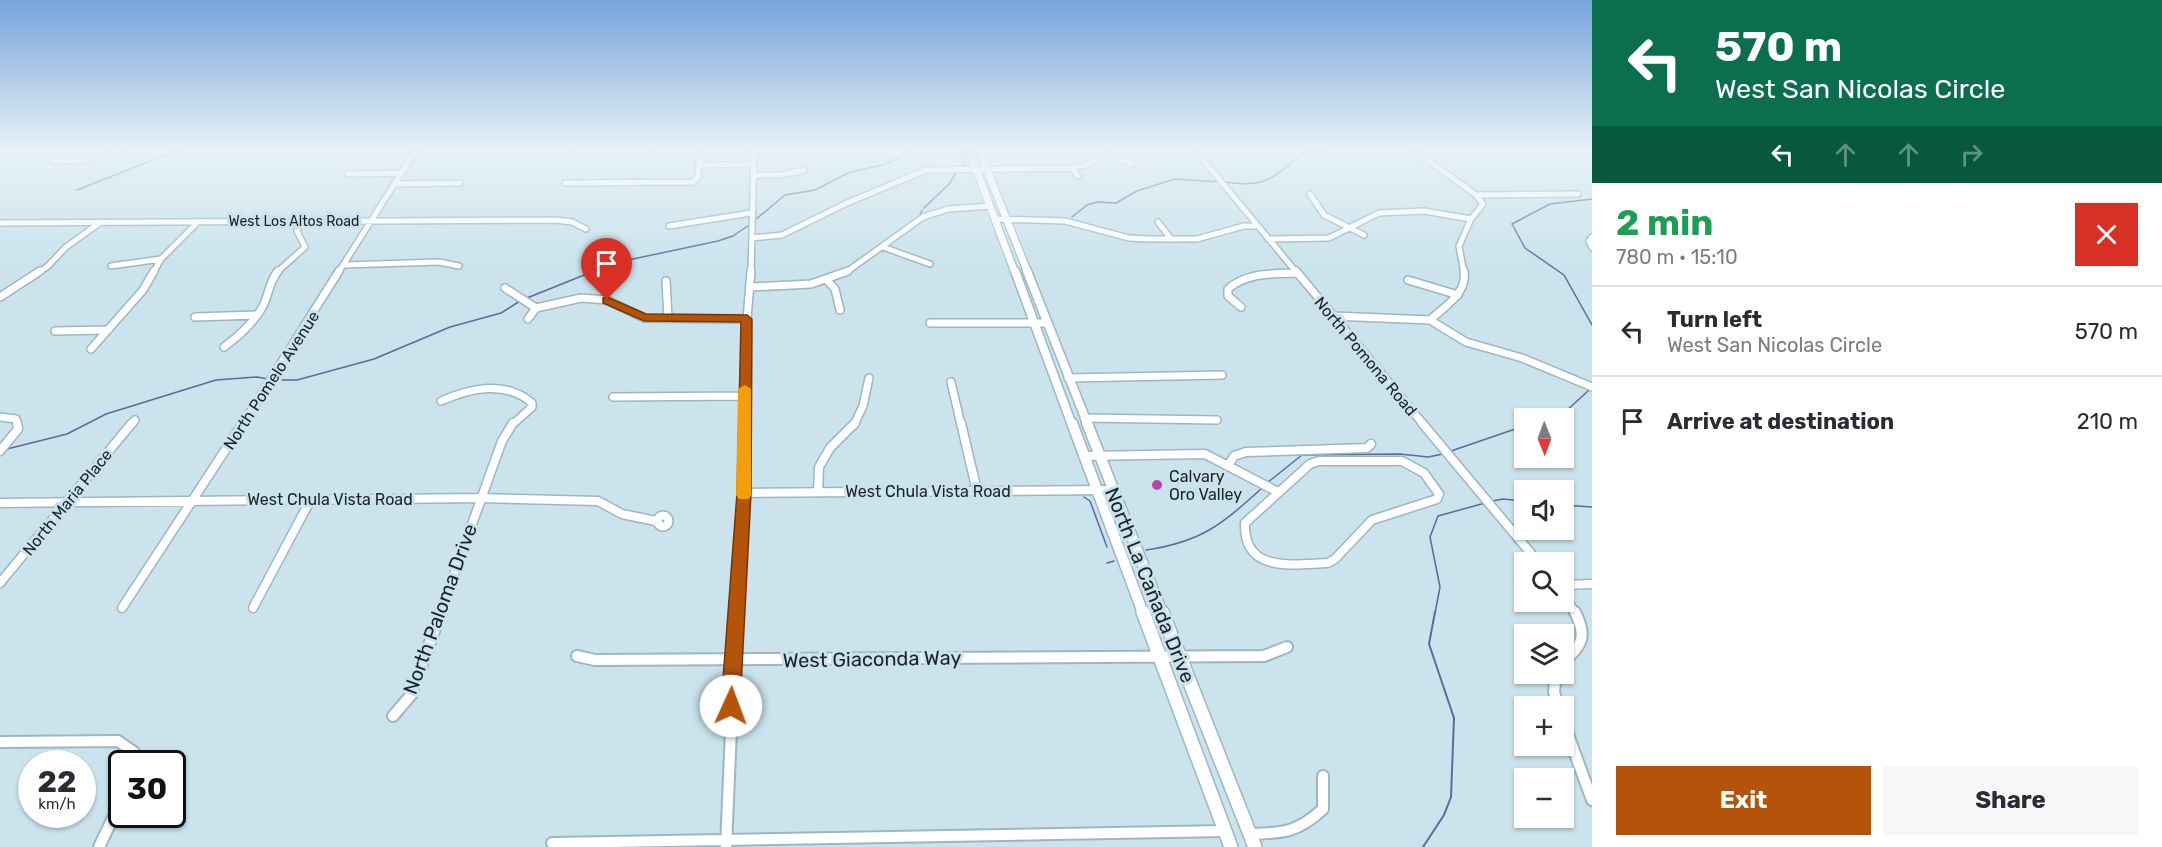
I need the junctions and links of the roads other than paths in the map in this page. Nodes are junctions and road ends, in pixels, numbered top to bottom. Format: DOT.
graph roads {
  1 [pos="393,190"];
  2 [pos="753,190"];
  3 [pos="878,190"];
  4 [pos="984,190"];
  5 [pos="994,190"];
  6 [pos="1228,190"];
  7 [pos="1468,190"];
  8 [pos="1310,194"];
  9 [pos="1578,194"];
  10 [pos="1476,195"];
  11 [pos="991,206"];
  12 [pos="751,213"];
  13 [pos="1005,218"];
  14 [pos="995,219"];
  15 [pos="1471,219"];
  16 [pos="372,221"];
  17 [pos="102,222"];
  18 [pos="198,222"];
  19 [pos="301,222"];
  20 [pos="1158,222"];
  21 [pos="0,223"];
  22 [pos="669,226"];
  23 [pos="1258,226"];
  24 [pos="1350,229"];
  25 [pos="586,230"];
  26 [pos="1364,235"];
  27 [pos="1592,237"];
  28 [pos="752,238"];
  29 [pos="1171,239"];
  30 [pos="1268,239"];
  31 [pos="883,247"];
  32 [pos="1592,248"];
  33 [pos="161,259"];
  34 [pos="930,264"];
  35 [pos="345,265"];
  36 [pos="111,266"];
  37 [pos="459,266"];
  38 [pos="1297,273"];
  39 [pos="827,279"];
  40 [pos="1408,280"];
  41 [pos="666,281"];
  42 [pos="751,287"];
  43 [pos="505,288"];
  44 [pos="1458,295"];
  45 [pos="0,297"];
  46 [pos="1241,307"];
  47 [pos="536,308"];
  48 [pos="840,310"];
  49 [pos="257,315"];
  50 [pos="1333,316"];
  51 [pos="195,317"];
  52 [pos="668,318"];
  53 [pos="528,319"];
  54 [pos="747,319"];
  55 [pos="1430,320"];
  56 [pos="930,323"];
  57 [pos="1035,323"];
  58 [pos="1046,323"];
  59 [pos="108,330"];
  60 [pos="55,331"];
  61 [pos="224,347"];
  62 [pos="91,349"];
  63 [pos="1222,375"];
  64 [pos="869,378"];
  65 [pos="1068,378"];
  66 [pos="951,382"];
  67 [pos="1592,387"];
  68 [pos="745,396"];
  69 [pos="613,397"];
  70 [pos="441,401"];
  71 [pos="0,417"];
  72 [pos="1084,418"];
  73 [pos="135,420"];
  74 [pos="1217,420"];
  75 [pos="1371,444"];
  76 [pos="0,451"];
  77 [pos="1085,456"];
  78 [pos="1099,456"];
  79 [pos="1228,466"];
  80 [pos="1271,488"];
  81 [pos="1112,490"];
  82 [pos="977,491"];
  83 [pos="1098,491"];
  84 [pos="818,492"];
  85 [pos="744,493"];
  86 [pos="481,498"];
  87 [pos="311,499"];
  88 [pos="194,500"];
  89 [pos="66,502"];
  90 [pos="0,503"];
  91 [pos="656,521"];
  92 [pos="1530,552"];
  93 [pos="0,584"];
  94 [pos="1592,584"];
  95 [pos="1574,585"];
  96 [pos="122,608"];
  97 [pos="253,608"];
  98 [pos="1574,611"];
  99 [pos="1287,647"];
  100 [pos="1574,652"];
  101 [pos="577,656"];
  102 [pos="1169,656"];
  103 [pos="732,661"];
  104 [pos="393,716"];
  105 [pos="0,742"];
  106 [pos="126,750"];
  107 [pos="1574,751"];
  108 [pos="1323,776"];
  109 [pos="1592,800"];
  110 [pos="108,828"];
  111 [pos="1225,831"];
  112 [pos="1250,834"];
  113 [pos="552,843"];
  114 [pos="726,844"];
  115 [pos="99,847"];
  116 [pos="1231,847"];
  117 [pos="1255,847"];
  1 -- 16 [label="street, North Pomelo Avenue"];
  2 -- 12 [label="street"];
  3 -- 28 [label="street"];
  4 -- 11 [label="main road, North La Cañada Drive"];
  5 -- 13 [label="main road, North La Cañada Drive"];
  6 -- 23 [label="street, North Pomona Road"];
  7 -- 10 [label="street"];
  8 -- 24 [label="street"];
  9 -- 10 [label="street"];
  10 -- 15 [label="street"];
  11 -- 14 [label="main road, North La Cañada Drive"];
  11 -- 31 [label="street"];
  12 -- 22 [label="street"];
  12 -- 28 [label="street"];
  13 -- 14 [label="street"];
  13 -- 29 [label="street"];
  13 -- 58 [label="main road, North La Cañada Drive"];
  14 -- 57 [label="main road, North La Cañada Drive"];
  15 -- 24 [label="street"];
  15 -- 44 [label="street"];
  16 -- 19 [label="street, West Los Altos Road"];
  16 -- 25 [label="street, West Los Altos Road"];
  16 -- 35 [label="street, North Pomelo Avenue"];
  17 -- 18 [label="street, West Los Altos Road"];
  17 -- 21 [label="street, West Los Altos Road"];
  17 -- 45 [label="street"];
  18 -- 19 [label="street, West Los Altos Road"];
  18 -- 33 [label="street"];
  19 -- 49 [label="street"];
  20 -- 29 [label="street"];
  23 -- 29 [label="street"];
  23 -- 30 [label="street, North Pomona Road"];
  24 -- 26 [label="street"];
  24 -- 30 [label="street"];
  27 -- 32 [label="street"];
  28 -- 42 [label="street"];
  30 -- 38 [label="street, North Pomona Road"];
  31 -- 34 [label="street"];
  31 -- 39 [label="street"];
  33 -- 36 [label="street"];
  33 -- 59 [label="street"];
  35 -- 37 [label="street"];
  35 -- 88 [label="street, North Pomelo Avenue"];
  38 -- 46 [label="street"];
  38 -- 50 [label="street, North Pomona Road"];
  39 -- 42 [label="street"];
  39 -- 48 [label="street"];
  40 -- 44 [label="street"];
  41 -- 52 [label="street"];
  42 -- 54 [label="street"];
  43 -- 47 [label="street"];
  44 -- 55 [label="street"];
  47 -- 52 [label="street"];
  47 -- 53 [label="street"];
  49 -- 51 [label="street"];
  49 -- 61 [label="street"];
  50 -- 55 [label="street"];
  50 -- 92 [label="street, North Pomona Road"];
  52 -- 54 [label="street"];
  54 -- 68 [label="street"];
  55 -- 67 [label="street"];
  56 -- 57 [label="street"];
  57 -- 58 [label="street"];
  57 -- 77 [label="main road, North La Cañada Drive"];
  58 -- 65 [label="main road, North La Cañada Drive"];
  59 -- 60 [label="street"];
  59 -- 62 [label="street"];
  63 -- 65 [label="street"];
  64 -- 84 [label="street"];
  65 -- 72 [label="main road, North La Cañada Drive"];
  66 -- 82 [label="street"];
  68 -- 69 [label="street"];
  68 -- 85 [label="street"];
  70 -- 86 [label="street, North Paloma Drive"];
  71 -- 76 [label="street"];
  72 -- 74 [label="street"];
  72 -- 78 [label="main road, North La Cañada Drive"];
  73 -- 89 [label="street, North Maria Place"];
  75 -- 79 [label="street"];
  77 -- 78 [label="street"];
  77 -- 83 [label="main road, North La Cañada Drive"];
  78 -- 79 [label="street"];
  78 -- 81 [label="main road, North La Cañada Drive"];
  79 -- 80 [label="street"];
  80 -- 80 [label="street"];
  81 -- 83 [label="street, West Chula Vista Road"];
  81 -- 102 [label="main road, North La Cañada Drive"];
  82 -- 83 [label="street, West Chula Vista Road"];
  82 -- 84 [label="street, West Chula Vista Road"];
  83 -- 102 [label="main road, North La Cañada Drive"];
  84 -- 85 [label="street, West Chula Vista Road"];
  85 -- 103 [label="street"];
  86 -- 87 [label="street, West Chula Vista Road"];
  86 -- 91 [label="street, West Chula Vista Road"];
  86 -- 104 [label="street, North Paloma Drive"];
  87 -- 88 [label="street, West Chula Vista Road"];
  87 -- 97 [label="street"];
  88 -- 89 [label="street, West Chula Vista Road"];
  88 -- 96 [label="street, North Pomelo Avenue"];
  89 -- 90 [label="street, West Chula Vista Road"];
  89 -- 93 [label="street, North Maria Place"];
  94 -- 95 [label="street"];
  98 -- 100 [label="street"];
  99 -- 102 [label="street, West Giaconda Way"];
  101 -- 103 [label="street, West Giaconda Way"];
  102 -- 103 [label="street, West Giaconda Way"];
  102 -- 111 [label="main road, North La Cañada Drive"];
  102 -- 112 [label="main road, North La Cañada Drive"];
  103 -- 114 [label="street"];
  105 -- 106 [label="street"];
  107 -- 109 [label="street"];
  108 -- 112 [label="street"];
  110 -- 115 [label="street"];
  111 -- 114 [label="street"];
  111 -- 116 [label="main road, North La Cañada Drive"];
  112 -- 117 [label="main road, North La Cañada Drive"];
  113 -- 114 [label="street"];
}
